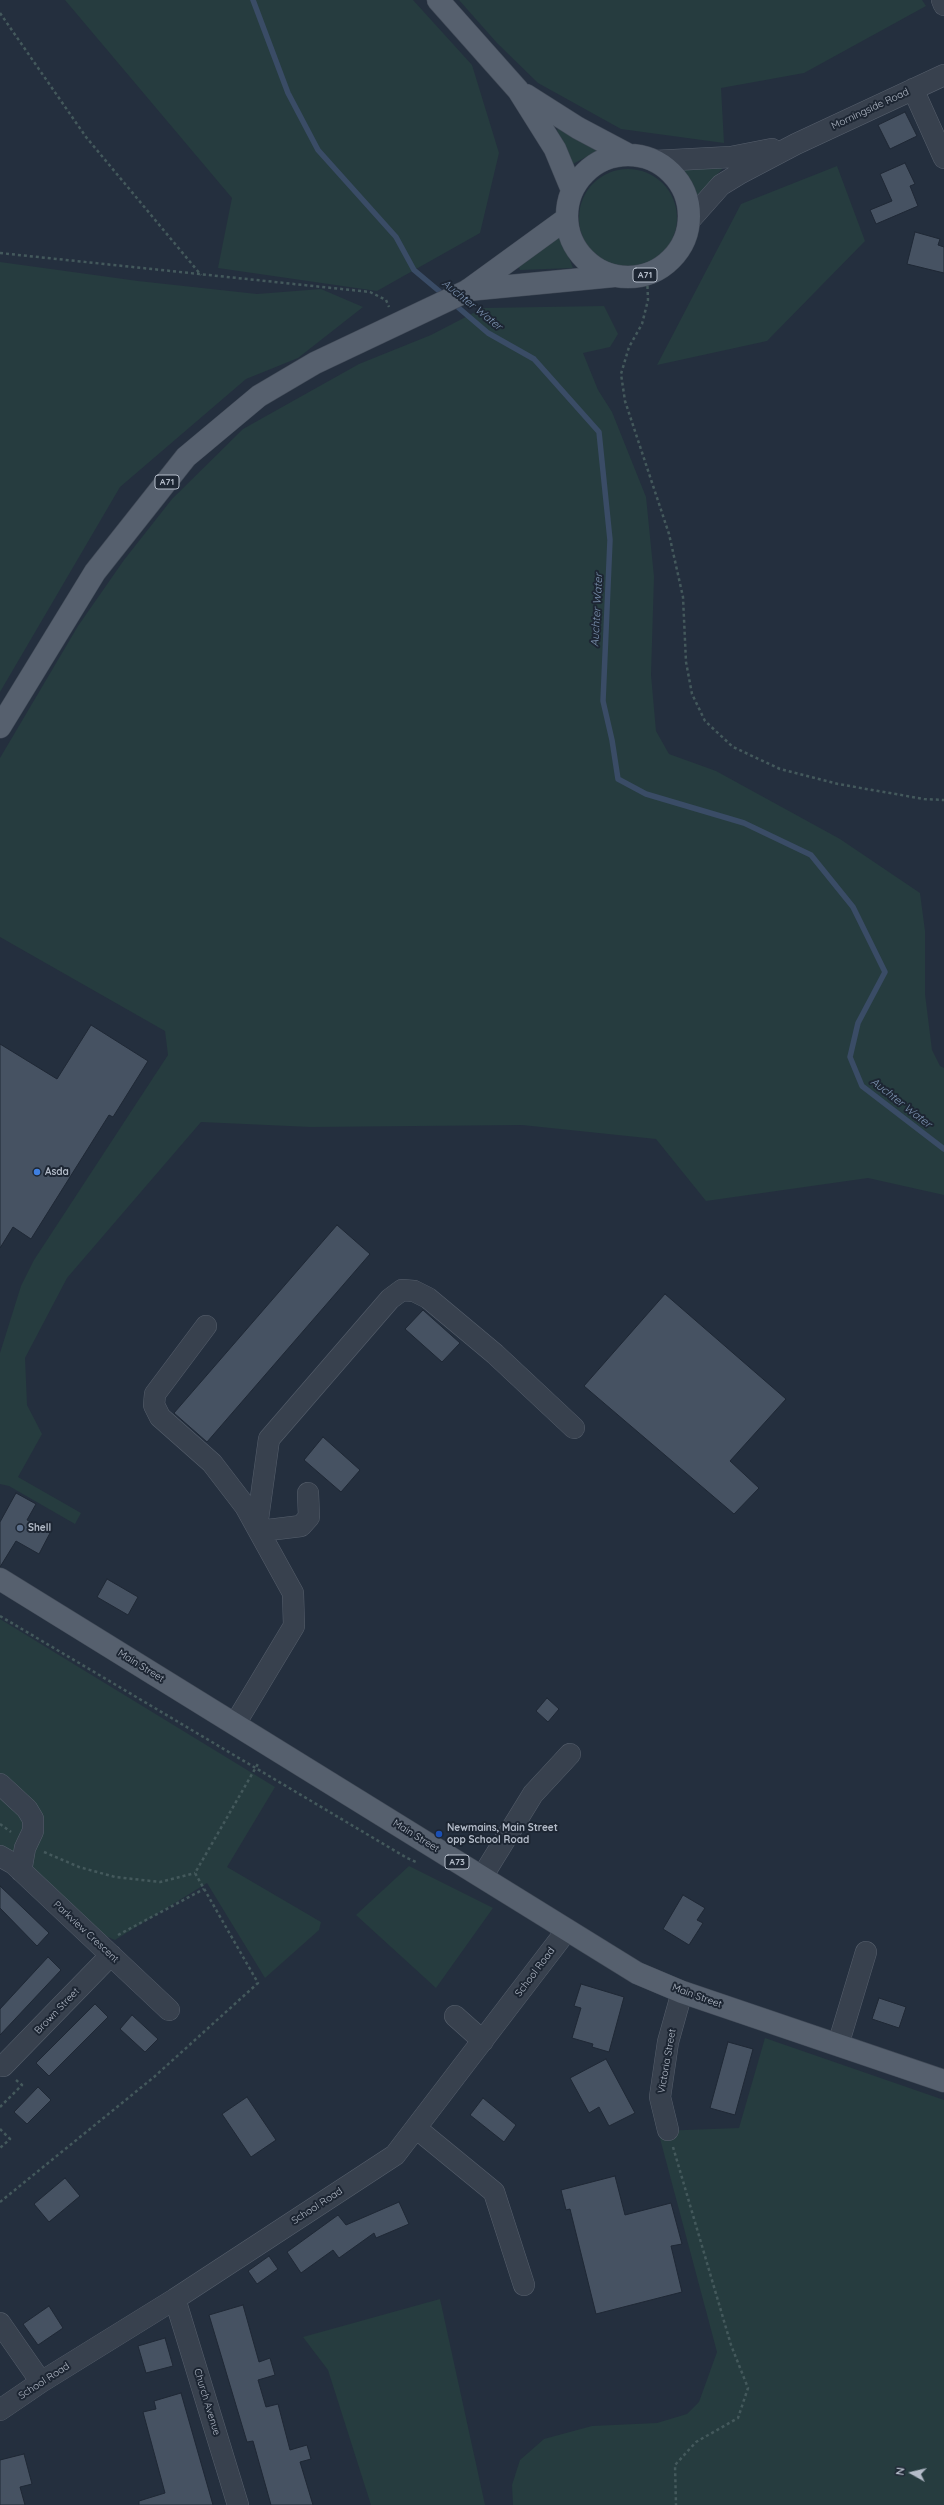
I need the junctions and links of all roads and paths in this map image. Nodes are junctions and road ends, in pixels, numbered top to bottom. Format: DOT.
graph roads {
  1 [pos="438,0"];
  2 [pos="942,0"];
  3 [pos="944,5"];
  4 [pos="0,13"];
  5 [pos="944,75"];
  6 [pos="913,89"];
  7 [pos="518,90"];
  8 [pos="796,144"];
  9 [pos="627,154"];
  10 [pos="944,158"];
  11 [pos="655,161"];
  12 [pos="572,190"];
  13 [pos="566,219"];
  14 [pos="689,221"];
  15 [pos="0,253"];
  16 [pos="647,274"];
  17 [pos="201,275"];
  18 [pos="614,276"];
  19 [pos="467,291"];
  20 [pos="404,320"];
  21 [pos="0,727"];
  22 [pos="944,800"];
  23 [pos="206,1326"];
  24 [pos="574,1428"];
  25 [pos="308,1494"];
  26 [pos="258,1529"];
  27 [pos="0,1579"];
  28 [pos="0,1616"];
  29 [pos="235,1724"];
  30 [pos="570,1754"];
  31 [pos="0,1784"];
  32 [pos="0,1824"];
  33 [pos="27,1843"];
  34 [pos="0,1856"];
  35 [pos="421,1864"];
  36 [pos="21,1871"];
  37 [pos="195,1873"];
  38 [pos="482,1877"];
  39 [pos="204,1889"];
  40 [pos="567,1930"];
  41 [pos="105,1950"];
  42 [pos="866,1952"];
  43 [pos="682,1992"];
  44 [pos="169,2010"];
  45 [pos="455,2016"];
  46 [pos="483,2041"];
  47 [pos="838,2045"];
  48 [pos="3,2066"];
  49 [pos="944,2080"];
  50 [pos="0,2107"];
  51 [pos="416,2128"];
  52 [pos="0,2129"];
  53 [pos="668,2130"];
  54 [pos="0,2148"];
  55 [pos="524,2285"];
  56 [pos="175,2299"];
  57 [pos="0,2323"];
  58 [pos="41,2382"];
  59 [pos="0,2410"];
  60 [pos="238,2505"];
  61 [pos="676,2505"];
  1 -- 7 [label="main road, A71"];
  2 -- 3 [label="street"];
  4 -- 17 [label="path"];
  5 -- 6 [label="street, Morningside Road"];
  6 -- 8 [label="street, Morningside Road"];
  6 -- 10 [label="street"];
  7 -- 9 [label="main road, A71"];
  7 -- 12 [label="main road, A71"];
  8 -- 11 [label="street, Morningside Road"];
  8 -- 14 [label="street, Morningside Road"];
  9 -- 11 [label="main road, A71"];
  9 -- 12 [label="main road, A71"];
  11 -- 14 [label="main road, A71"];
  12 -- 13 [label="main road, A71"];
  13 -- 18 [label="main road, A71"];
  13 -- 19 [label="main road, A71"];
  14 -- 16 [label="main road, A71"];
  15 -- 17 [label="path"];
  16 -- 18 [label="main road, A71"];
  16 -- 22 [label="path"];
  17 -- 20 [label="path"];
  18 -- 19 [label="main road, A71"];
  19 -- 20 [label="main road, A71"];
  20 -- 21 [label="main road, A71"];
  23 -- 26 [label="street"];
  24 -- 26 [label="street"];
  25 -- 26 [label="street"];
  26 -- 29 [label="street"];
  27 -- 29 [label="main road, Main Street / A73"];
  28 -- 35 [label="path"];
  29 -- 38 [label="main road, Main Street / A73"];
  30 -- 38 [label="street"];
  31 -- 33 [label="street"];
  32 -- 33 [label="path"];
  33 -- 36 [label="street"];
  33 -- 37 [label="path"];
  34 -- 36 [label="street, Parkview Crescent"];
  36 -- 41 [label="street, Parkview Crescent"];
  38 -- 40 [label="main road, Main Street / A73"];
  39 -- 41 [label="path"];
  40 -- 43 [label="main road, Main Street / A73"];
  40 -- 46 [label="street, School Road"];
  41 -- 44 [label="street, Parkview Crescent"];
  41 -- 48 [label="street, Brown Street"];
  42 -- 47 [label="street"];
  43 -- 47 [label="main road, Main Street / A73"];
  43 -- 53 [label="street, Victoria Street"];
  45 -- 46 [label="street"];
  46 -- 51 [label="street, School Road"];
  47 -- 49 [label="main road, Main Street / A73"];
  48 -- 50 [label="path"];
  51 -- 55 [label="street"];
  51 -- 56 [label="street, School Road"];
  52 -- 54 [label="path"];
  53 -- 61 [label="path"];
  56 -- 58 [label="street, School Road"];
  56 -- 60 [label="street, Church Avenue"];
  57 -- 58 [label="street"];
  58 -- 59 [label="street, School Road"];
}
